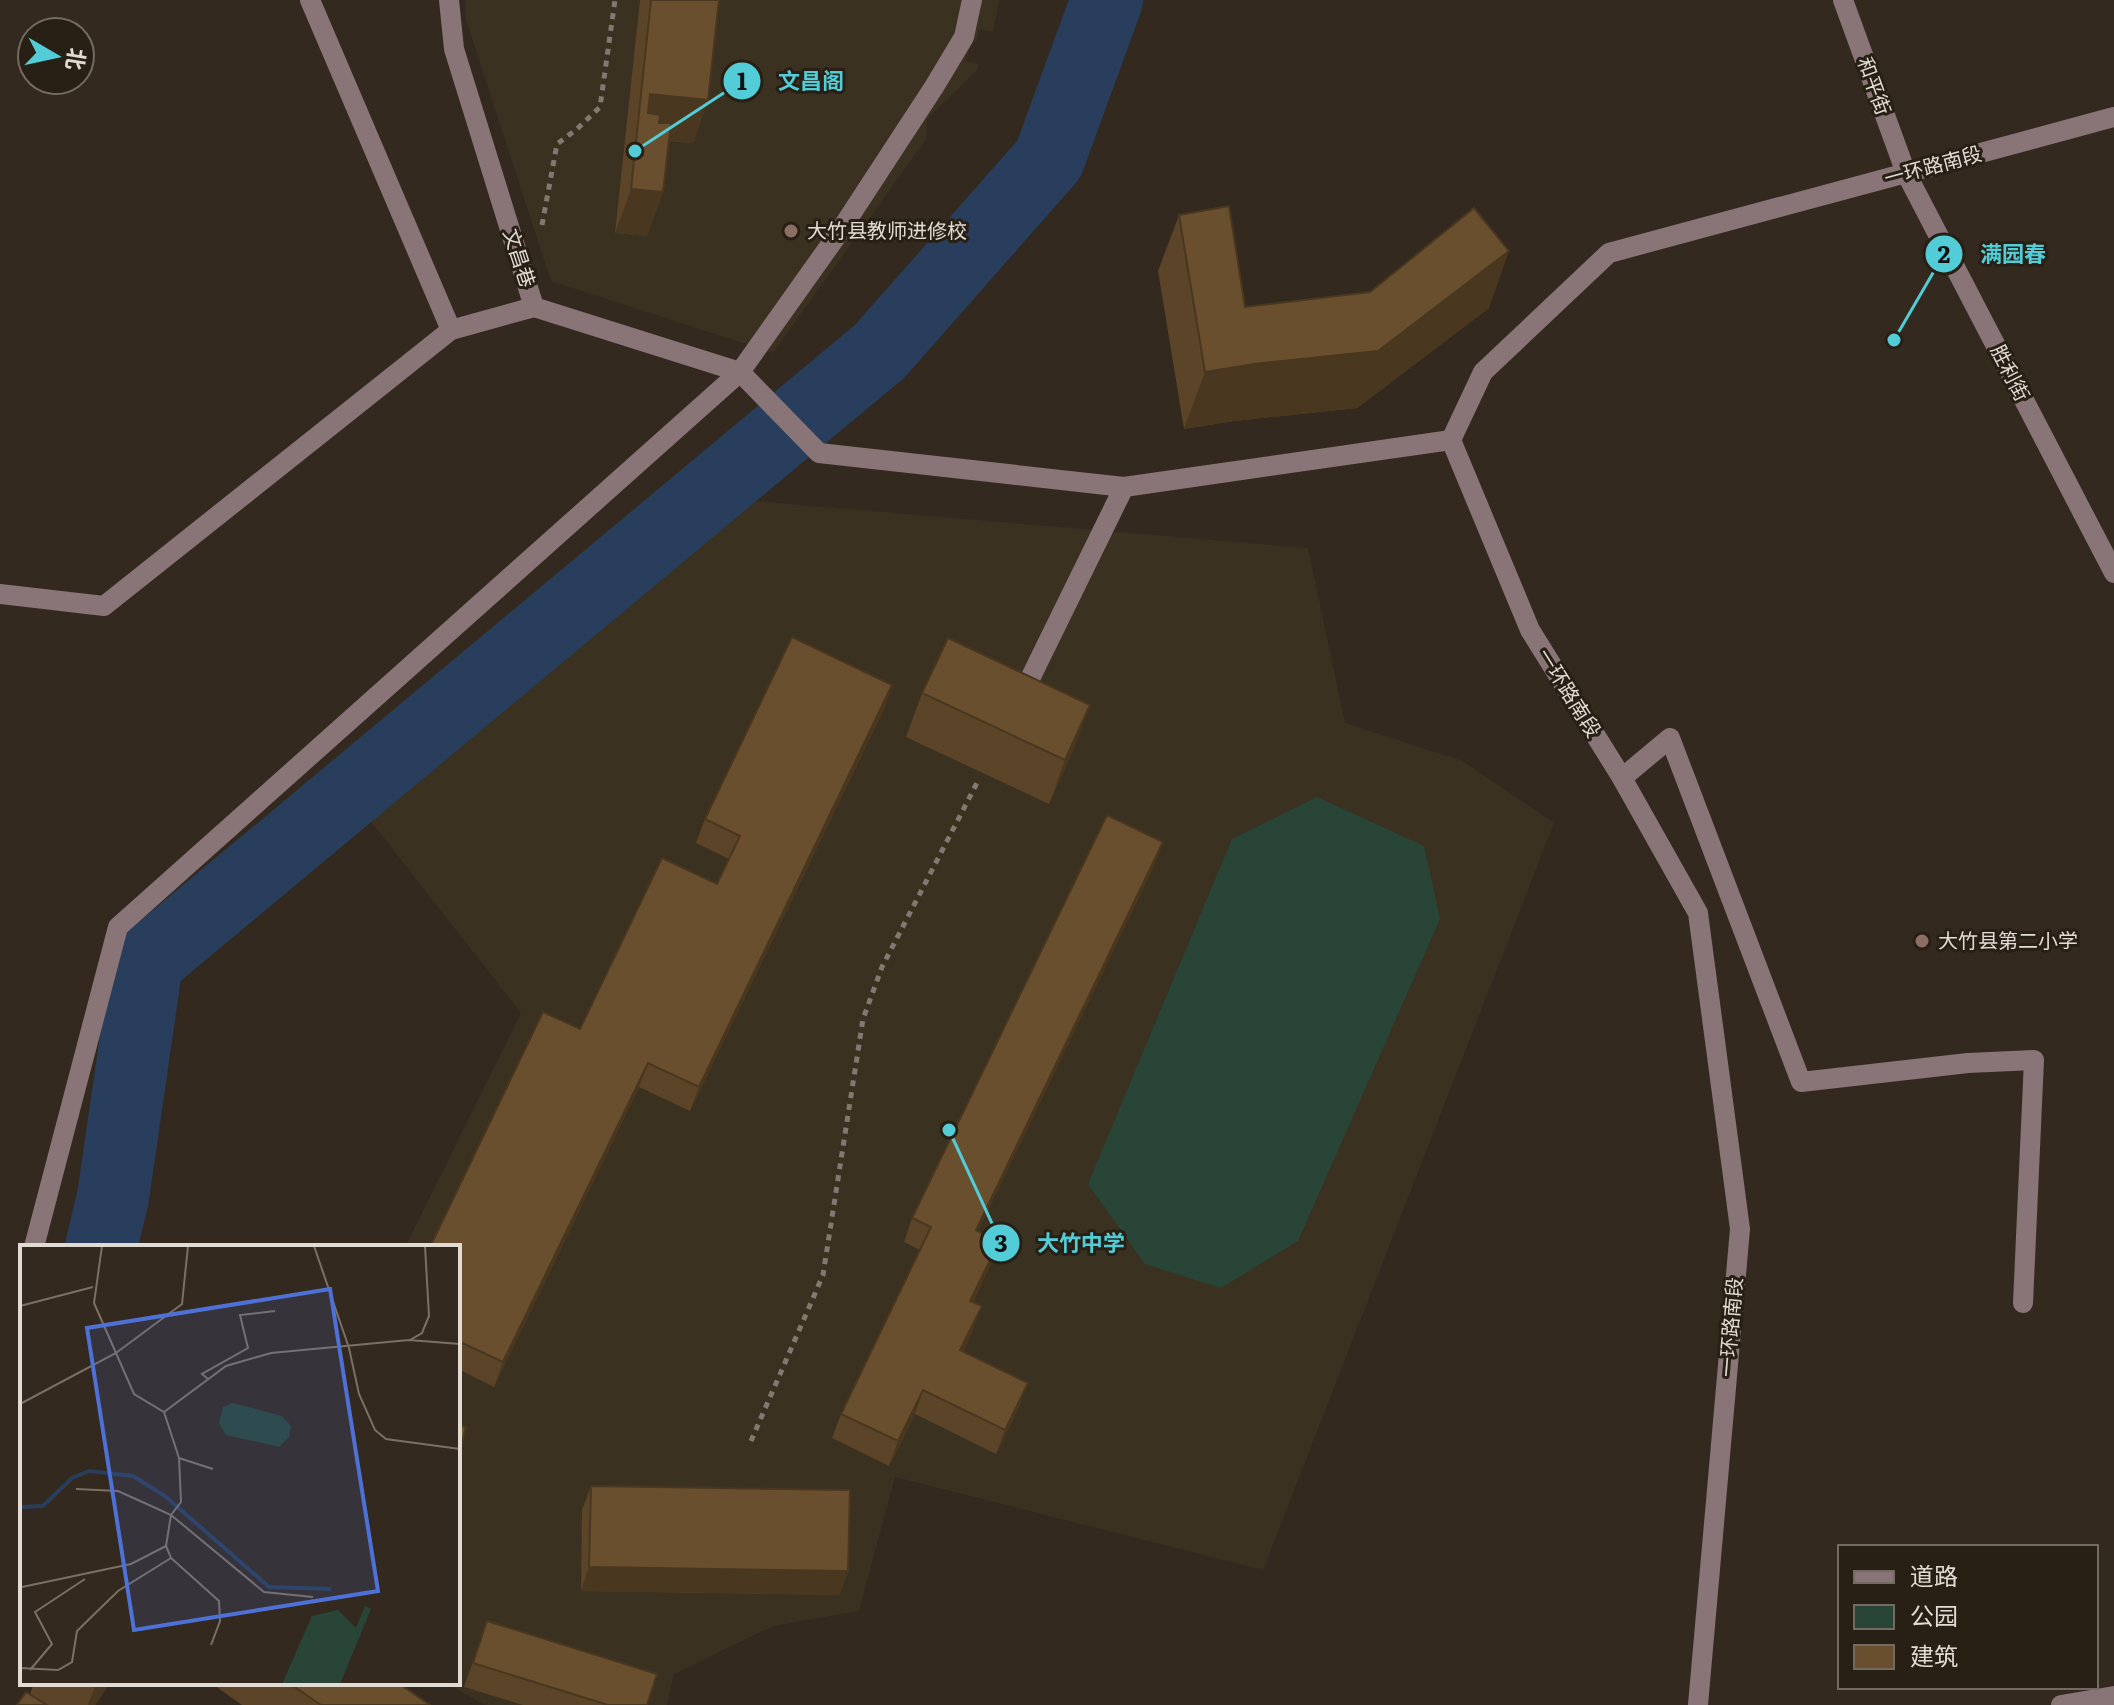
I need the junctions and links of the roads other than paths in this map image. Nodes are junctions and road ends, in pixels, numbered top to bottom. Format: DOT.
graph roads {
  1 [pos="310,0"];
  2 [pos="449,0"];
  3 [pos="972,0"];
  4 [pos="1843,0"];
  5 [pos="2114,117"];
  6 [pos="1906,173"];
  7 [pos="534,307"];
  8 [pos="451,330"];
  9 [pos="740,372"];
  10 [pos="1451,440"];
  11 [pos="1124,487"];
  12 [pos="2114,573"];
  13 [pos="0,594"];
  14 [pos="1013,713"];
  15 [pos="1622,778"];
  16 [pos="35,1245"];
  17 [pos="2023,1303"];
  18 [pos="2114,1696"];
  19 [pos="1698,1705"];
  20 [pos="2061,1705"];
  1 -- 8 [label="street"];
  2 -- 7 [label="street, 文昌巷"];
  3 -- 9 [label="street"];
  4 -- 6 [label="street, 和平街"];
  5 -- 6 [label="street, 一环路南段"];
  6 -- 10 [label="street, 一环路南段"];
  6 -- 12 [label="street, 胜利街"];
  7 -- 8 [label="street"];
  7 -- 9 [label="street, 文昌巷"];
  8 -- 13 [label="street"];
  9 -- 11 [label="street"];
  9 -- 16 [label="street"];
  10 -- 11 [label="street"];
  10 -- 15 [label="street, 一环路南段"];
  11 -- 14 [label="street"];
  15 -- 17 [label="street"];
  15 -- 19 [label="street, 一环路南段"];
  18 -- 20 [label="street"];
}
